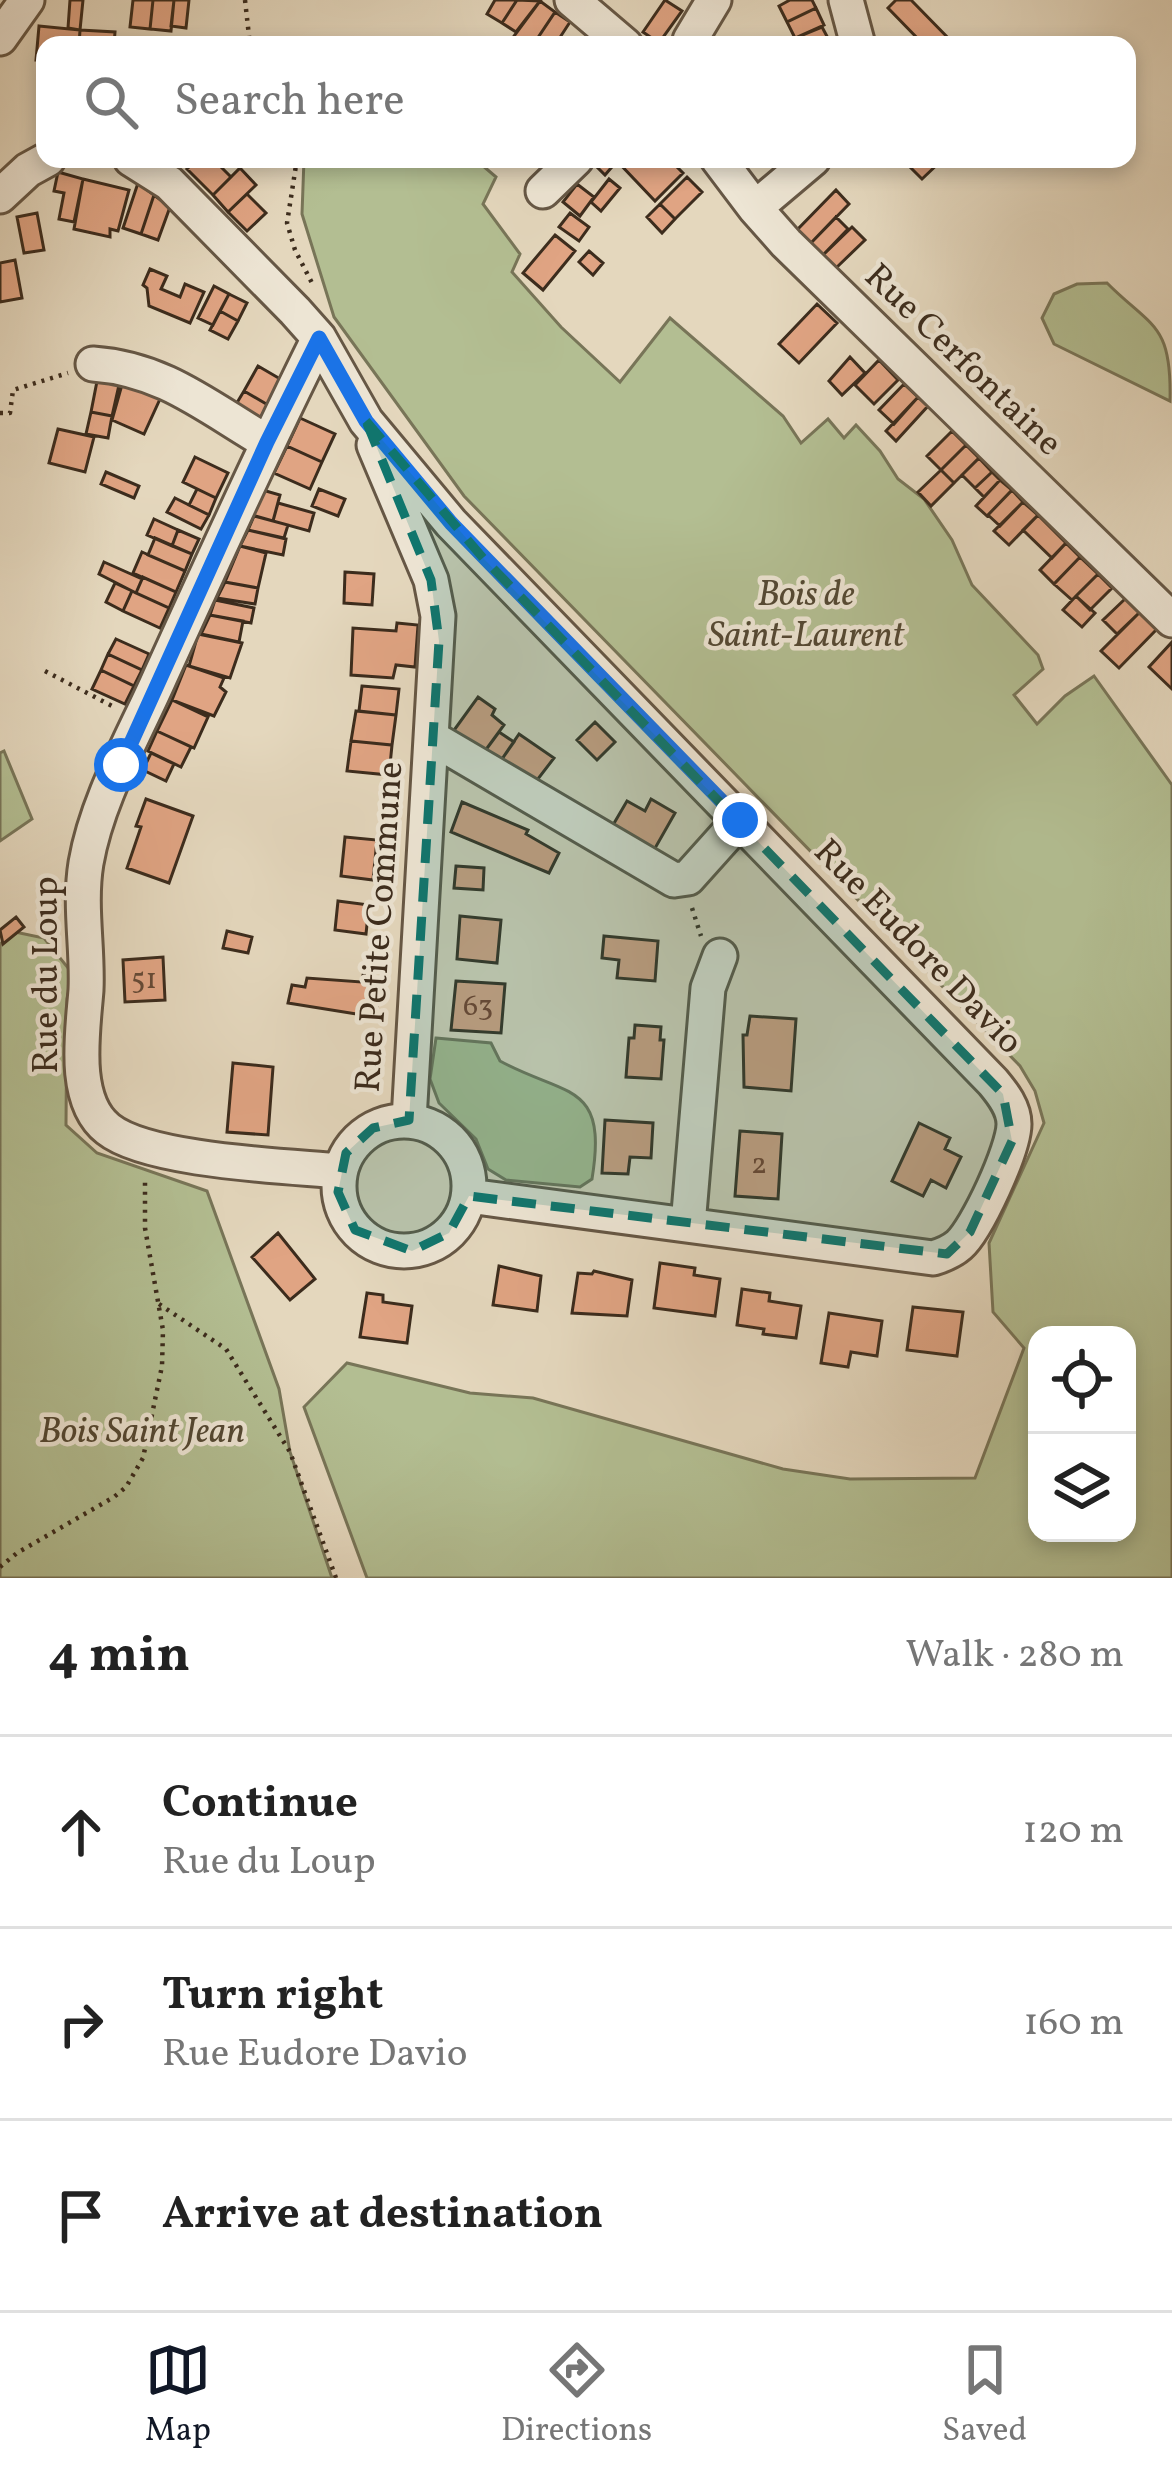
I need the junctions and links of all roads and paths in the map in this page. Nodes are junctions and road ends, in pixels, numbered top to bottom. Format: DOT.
graph roads {
  1 [pos="27,0"];
  2 [pos="245,0"];
  3 [pos="572,0"];
  4 [pos="714,0"];
  5 [pos="846,0"];
  6 [pos="249,36"];
  7 [pos="614,36"];
  8 [pos="692,36"];
  9 [pos="856,36"];
  10 [pos="0,38"];
  11 [pos="36,166"];
  12 [pos="145,168"];
  13 [pos="296,168"];
  14 [pos="567,168"];
  15 [pos="725,168"];
  16 [pos="802,168"];
  17 [pos="543,191"];
  18 [pos="0,196"];
  19 [pos="755,208"];
  20 [pos="312,284"];
  21 [pos="319,338"];
  22 [pos="93,364"];
  23 [pos="0,413"];
  24 [pos="366,421"];
  25 [pos="267,442"];
  26 [pos="1172,620"];
  27 [pos="45,670"];
  28 [pos="140,721"];
  29 [pos="432,738"];
  30 [pos="740,820"];
  31 [pos="720,956"];
  32 [pos="409,1120"];
  33 [pos="145,1145"];
  34 [pos="340,1171"];
  35 [pos="469,1196"];
  36 [pos="688,1225"];
  37 [pos="159,1304"];
  38 [pos="0,1567"];
  39 [pos="336,1578"];
  1 -- 10 [label="street"];
  2 -- 6 [label="path"];
  3 -- 7 [label="street"];
  4 -- 8 [label="street"];
  5 -- 9 [label="street"];
  11 -- 18 [label="street"];
  12 -- 21 [label="street, Rue Eudore Davio"];
  13 -- 20 [label="path"];
  14 -- 17 [label="street"];
  15 -- 19 [label="street"];
  16 -- 19 [label="street"];
  19 -- 26 [label="street, Rue Cerfontaine"];
  21 -- 24 [label="street, Rue Eudore Davio"];
  21 -- 25 [label="street, Rue du Loup"];
  22 -- 23 [label="path"];
  22 -- 25 [label="street"];
  24 -- 29 [label="street, Rue Petite Commune"];
  24 -- 30 [label="street, Rue Eudore Davio"];
  25 -- 28 [label="street, Rue du Loup"];
  27 -- 28 [label="path"];
  28 -- 33 [label="street, Rue du Loup"];
  29 -- 30 [label="street, Rue Petite Commune"];
  29 -- 32 [label="street, Rue Petite Commune"];
  30 -- 36 [label="street, Rue Eudore Davio"];
  31 -- 36 [label="street"];
  32 -- 34 [label="street"];
  32 -- 35 [label="street"];
  33 -- 34 [label="street, Rue du Loup"];
  33 -- 37 [label="path"];
  34 -- 35 [label="street"];
  35 -- 36 [label="street, Rue Eudore Davio"];
  37 -- 38 [label="path"];
  37 -- 39 [label="path"];
}
